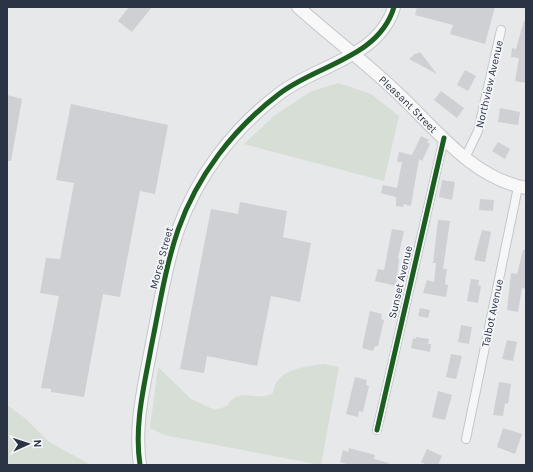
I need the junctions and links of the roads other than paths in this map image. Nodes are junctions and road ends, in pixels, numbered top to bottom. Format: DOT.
graph roads {
  1 [pos="298,7"];
  2 [pos="394,7"];
  3 [pos="500,30"];
  4 [pos="354,53"];
  5 [pos="444,138"];
  6 [pos="465,158"];
  7 [pos="522,187"];
  8 [pos="377,430"];
  9 [pos="466,439"];
  10 [pos="140,465"];
  1 -- 4 [label="street, Pleasant Street"];
  2 -- 4 [label="street, Morse Street"];
  3 -- 6 [label="street, Northview Avenue"];
  4 -- 5 [label="street, Pleasant Street"];
  4 -- 10 [label="street, Morse Street"];
  5 -- 6 [label="street, Pleasant Street"];
  5 -- 8 [label="street, Sunset Avenue"];
  6 -- 7 [label="street, Pleasant Street"];
  7 -- 9 [label="street, Talbot Avenue"];
}
